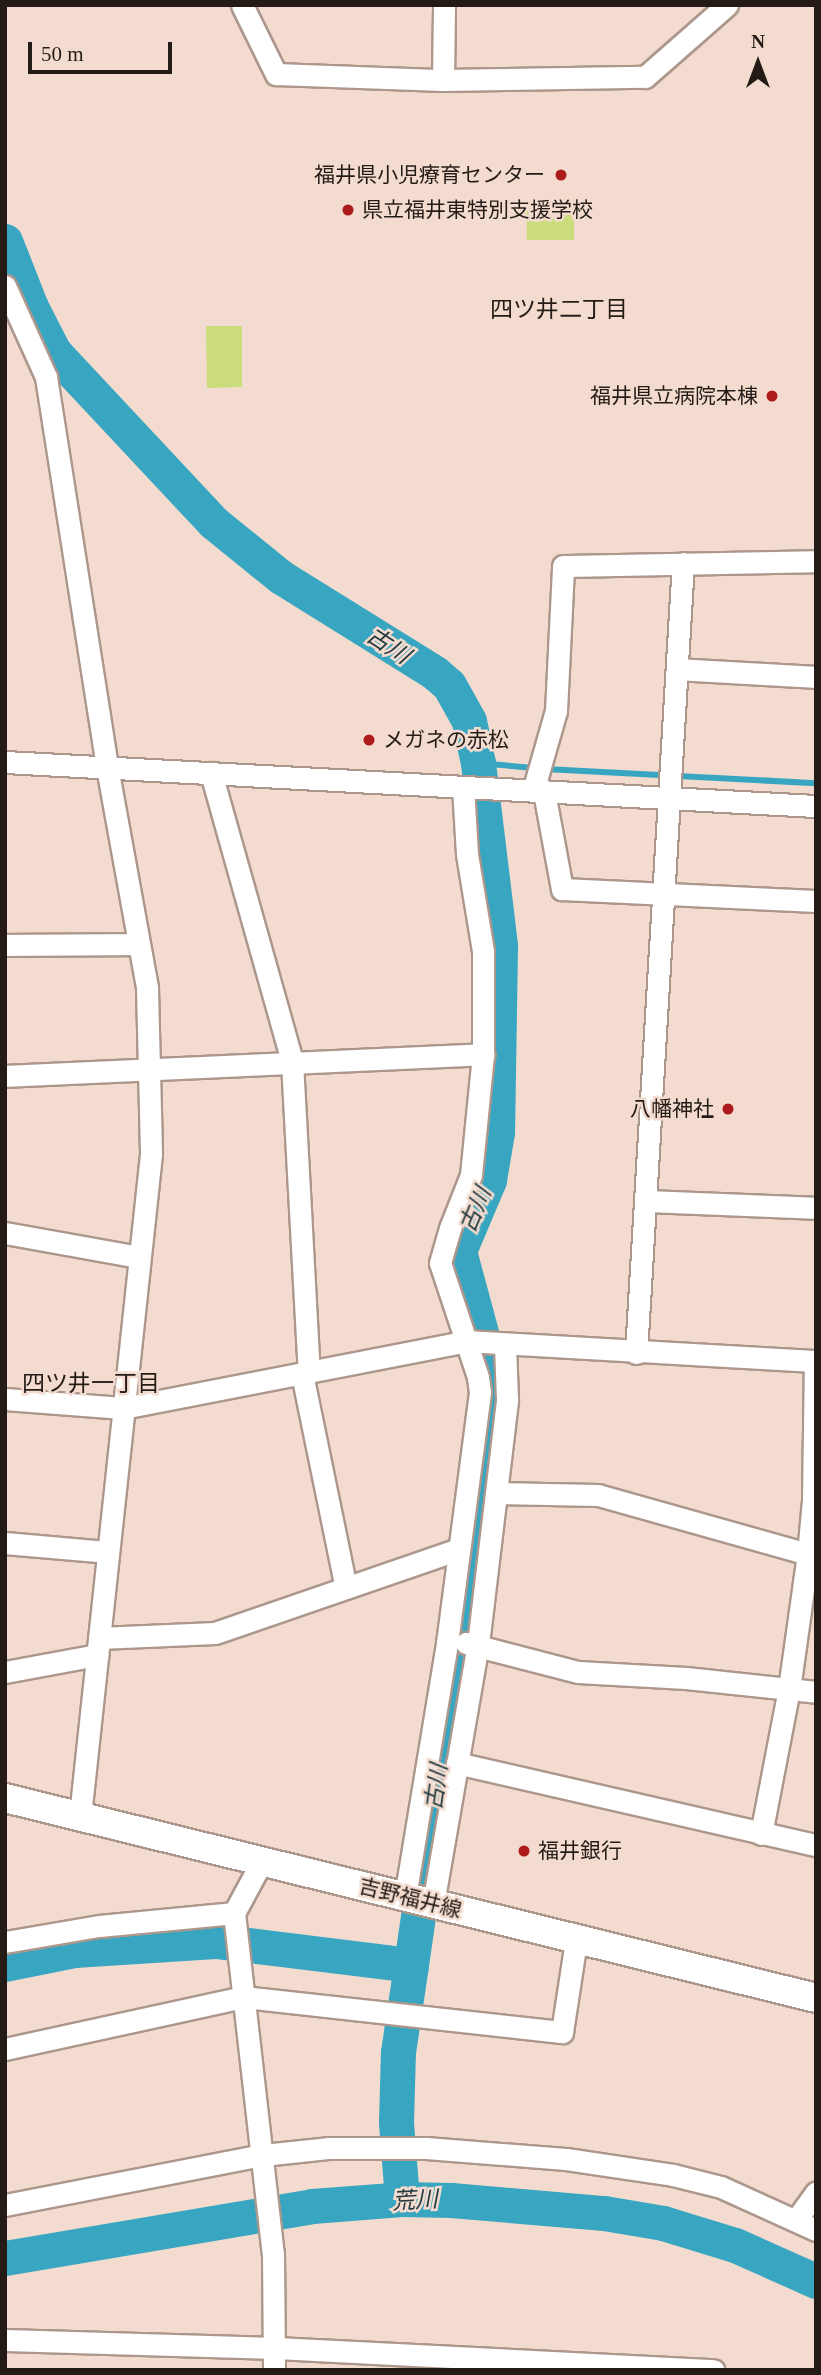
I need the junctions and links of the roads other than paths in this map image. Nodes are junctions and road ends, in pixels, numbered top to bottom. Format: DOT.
graph roads {
  1 [pos="242,5"];
  2 [pos="444,5"];
  3 [pos="727,5"];
  4 [pos="443,80"];
  5 [pos="5,286"];
  6 [pos="12,319"];
  7 [pos="816,561"];
  8 [pos="683,564"];
  9 [pos="677,669"];
  10 [pos="816,677"];
  11 [pos="5,762"];
  12 [pos="107,767"];
  13 [pos="211,773"];
  14 [pos="464,787"];
  15 [pos="539,791"];
  16 [pos="670,798"];
  17 [pos="816,806"];
  18 [pos="664,893"];
  19 [pos="816,901"];
  20 [pos="138,944"];
  21 [pos="5,945"];
  22 [pos="483,1054"];
  23 [pos="292,1062"];
  24 [pos="151,1069"];
  25 [pos="5,1076"];
  26 [pos="645,1201"];
  27 [pos="816,1208"];
  28 [pos="5,1233"];
  29 [pos="139,1257"];
  30 [pos="467,1341"];
  31 [pos="505,1345"];
  32 [pos="636,1353"];
  33 [pos="815,1360"];
  34 [pos="306,1373"];
  35 [pos="5,1399"];
  36 [pos="123,1408"];
  37 [pos="496,1493"];
  38 [pos="5,1543"];
  39 [pos="459,1549"];
  40 [pos="108,1552"];
  41 [pos="808,1553"];
  42 [pos="346,1588"];
  43 [pos="447,1643"];
  44 [pos="478,1644"];
  45 [pos="98,1647"];
  46 [pos="5,1672"];
  47 [pos="789,1689"];
  48 [pos="816,1692"];
  49 [pos="457,1762"];
  50 [pos="5,1798"];
  51 [pos="79,1816"];
  52 [pos="761,1834"];
  53 [pos="816,1845"];
  54 [pos="262,1861"];
  55 [pos="405,1897"];
  56 [pos="433,1904"];
  57 [pos="234,1920"];
  58 [pos="576,1940"];
  59 [pos="5,1942"];
  60 [pos="244,1997"];
  61 [pos="816,1998"];
  62 [pos="5,2049"];
  63 [pos="263,2155"];
  64 [pos="816,2192"];
  65 [pos="5,2205"];
  66 [pos="796,2220"];
  67 [pos="816,2230"];
  68 [pos="5,2340"];
  69 [pos="275,2359"];
  70 [pos="713,2370"];
  1 -- 4 [label="street"];
  2 -- 4 [label="street"];
  3 -- 4 [label="street"];
  5 -- 6 [label="street"];
  6 -- 12 [label="street"];
  7 -- 8 [label="street"];
  8 -- 9 [label="street"];
  8 -- 15 [label="street"];
  9 -- 10 [label="street"];
  9 -- 16 [label="street"];
  11 -- 12 [label="street"];
  12 -- 13 [label="street"];
  12 -- 20 [label="street"];
  13 -- 14 [label="street"];
  13 -- 23 [label="street"];
  14 -- 15 [label="street"];
  14 -- 22 [label="street"];
  15 -- 16 [label="street"];
  15 -- 18 [label="street"];
  16 -- 17 [label="street"];
  16 -- 18 [label="street"];
  18 -- 19 [label="street"];
  18 -- 26 [label="street"];
  20 -- 21 [label="street"];
  20 -- 24 [label="street"];
  22 -- 23 [label="street"];
  22 -- 30 [label="street"];
  23 -- 24 [label="street"];
  23 -- 34 [label="street"];
  24 -- 25 [label="street"];
  24 -- 29 [label="street"];
  26 -- 27 [label="street"];
  26 -- 32 [label="street"];
  28 -- 29 [label="street"];
  29 -- 36 [label="street"];
  30 -- 31 [label="street"];
  30 -- 34 [label="street"];
  30 -- 39 [label="street"];
  31 -- 32 [label="street"];
  31 -- 37 [label="street"];
  32 -- 33 [label="street"];
  33 -- 41 [label="street"];
  34 -- 36 [label="street"];
  34 -- 42 [label="street"];
  35 -- 36 [label="street"];
  36 -- 40 [label="street"];
  37 -- 41 [label="street"];
  37 -- 44 [label="street"];
  38 -- 40 [label="street"];
  39 -- 42 [label="street"];
  39 -- 43 [label="street"];
  40 -- 45 [label="street"];
  41 -- 47 [label="street"];
  42 -- 45 [label="street"];
  43 -- 44 [label="street"];
  43 -- 55 [label="street"];
  44 -- 47 [label="street"];
  44 -- 49 [label="street"];
  45 -- 46 [label="street"];
  45 -- 51 [label="street"];
  47 -- 48 [label="street"];
  47 -- 52 [label="street"];
  49 -- 52 [label="street"];
  49 -- 56 [label="street"];
  50 -- 51 [label="main road, 吉野福井線"];
  51 -- 54 [label="main road, 吉野福井線"];
  52 -- 53 [label="street"];
  54 -- 55 [label="main road, 吉野福井線"];
  54 -- 57 [label="street"];
  55 -- 56 [label="main road, 吉野福井線"];
  56 -- 58 [label="main road, 吉野福井線"];
  57 -- 59 [label="street"];
  57 -- 60 [label="street"];
  58 -- 60 [label="street"];
  58 -- 61 [label="main road, 吉野福井線"];
  60 -- 62 [label="street"];
  60 -- 63 [label="street"];
  63 -- 65 [label="street"];
  63 -- 66 [label="street"];
  63 -- 69 [label="street"];
  64 -- 66 [label="street"];
  66 -- 67 [label="street"];
  68 -- 69 [label="street"];
  69 -- 70 [label="street"];
}
